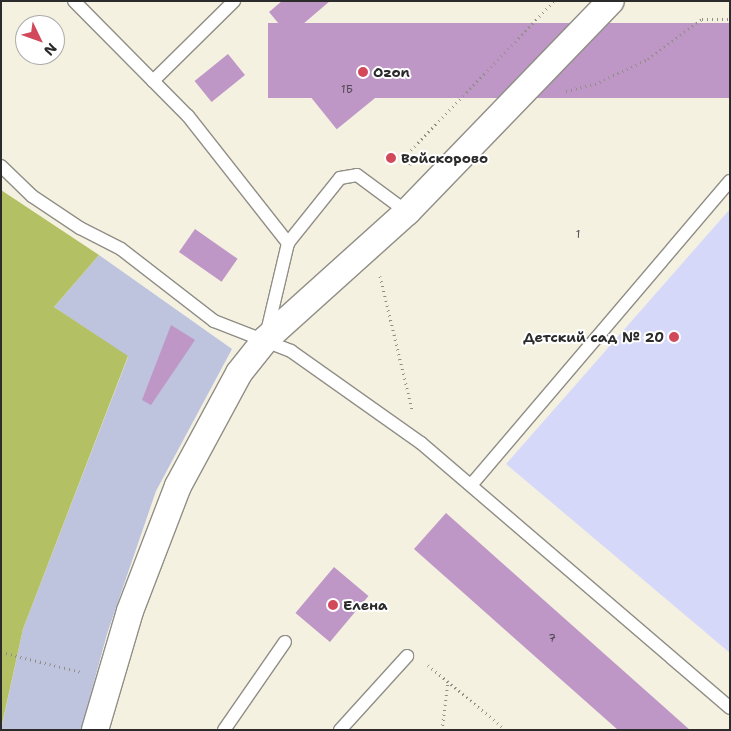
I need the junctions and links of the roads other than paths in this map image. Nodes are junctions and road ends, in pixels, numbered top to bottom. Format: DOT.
graph roads {
  1 [pos="74,1"];
  2 [pos="234,1"];
  3 [pos="611,1"];
  4 [pos="153,81"];
  5 [pos="1,166"];
  6 [pos="730,181"];
  7 [pos="407,212"];
  8 [pos="288,243"];
  9 [pos="266,339"];
  10 [pos="472,484"];
  11 [pos="285,642"];
  12 [pos="406,656"];
  13 [pos="730,708"];
  14 [pos="95,730"];
  15 [pos="224,730"];
  16 [pos="340,730"];
  1 -- 4 [label="lane"];
  2 -- 4 [label="lane"];
  3 -- 7 [label="street"];
  4 -- 8 [label="lane"];
  5 -- 9 [label="lane"];
  6 -- 10 [label="lane"];
  7 -- 8 [label="lane"];
  7 -- 9 [label="street"];
  8 -- 9 [label="lane"];
  9 -- 10 [label="lane"];
  9 -- 14 [label="street"];
  10 -- 13 [label="lane"];
  11 -- 15 [label="lane"];
  12 -- 16 [label="lane"];
}
